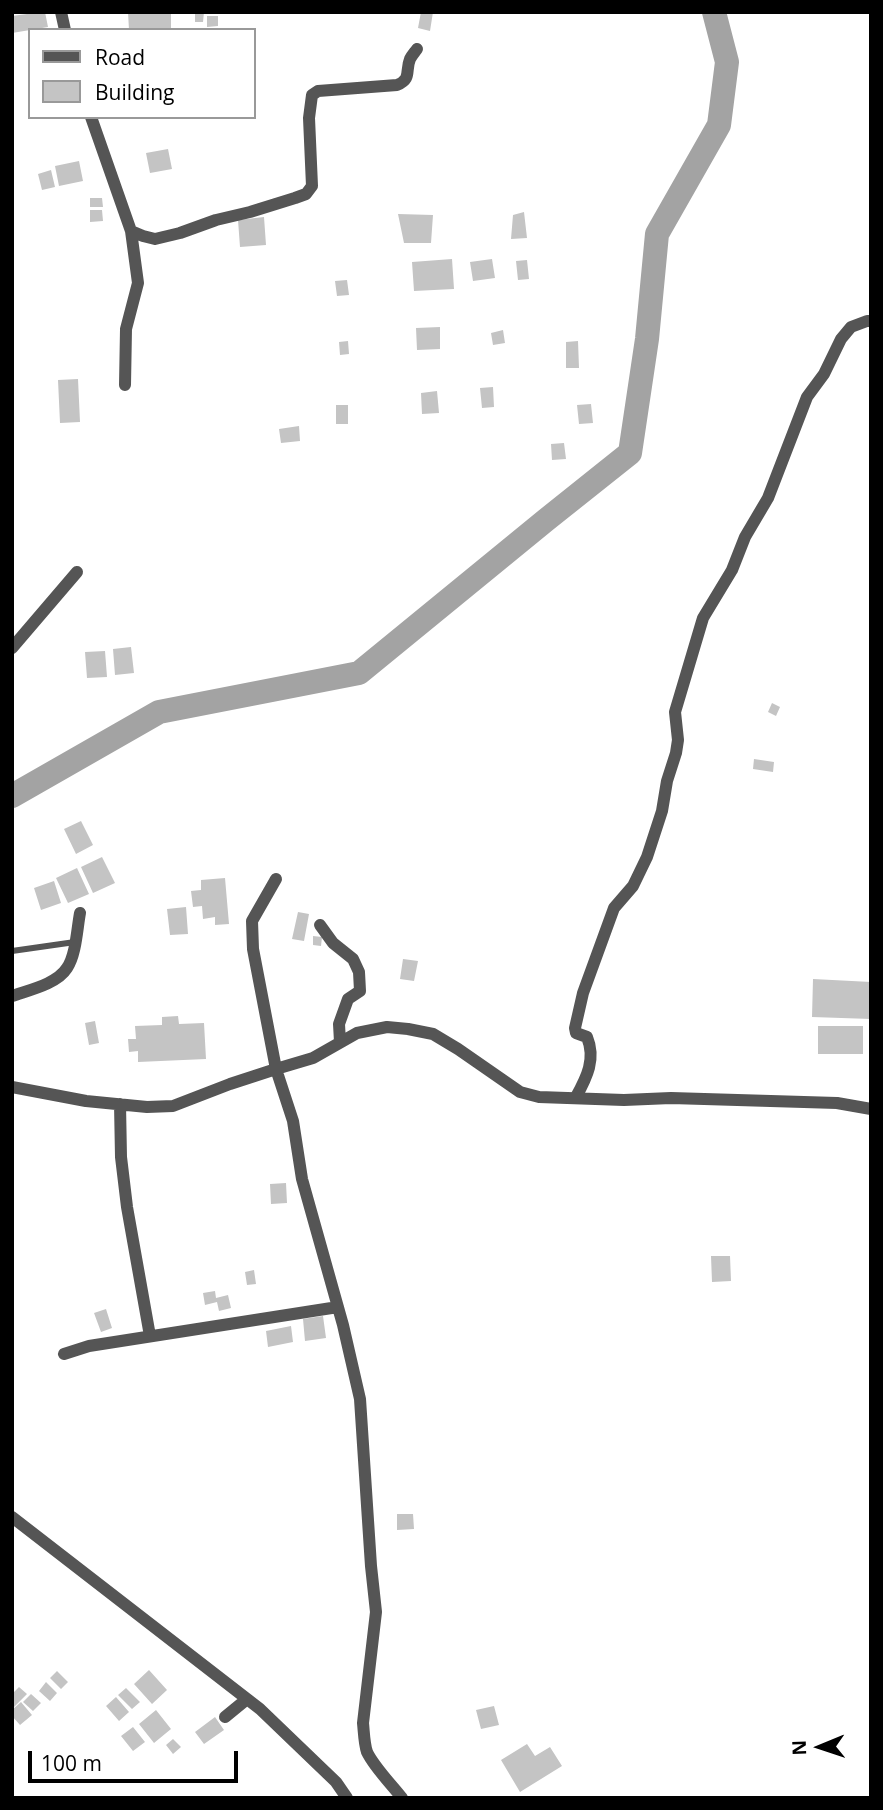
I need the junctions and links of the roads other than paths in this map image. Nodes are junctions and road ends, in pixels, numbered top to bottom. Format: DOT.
graph roads {
  1 [pos="417,48"];
  2 [pos="92,119"];
  3 [pos="131,232"];
  4 [pos="871,321"];
  5 [pos="125,385"];
  6 [pos="77,572"];
  7 [pos="12,648"];
  8 [pos="276,879"];
  9 [pos="80,913"];
  10 [pos="320,925"];
  11 [pos="75,942"];
  12 [pos="12,951"];
  13 [pos="12,996"];
  14 [pos="340,1042"];
  15 [pos="276,1069"];
  16 [pos="12,1087"];
  17 [pos="576,1097"];
  18 [pos="120,1104"];
  19 [pos="871,1109"];
  20 [pos="338,1307"];
  21 [pos="150,1336"];
  22 [pos="64,1354"];
  23 [pos="12,1517"];
  24 [pos="247,1699"];
  25 [pos="225,1717"];
  26 [pos="347,1798"];
  27 [pos="402,1798"];
  1 -- 3 [label="street"];
  2 -- 3 [label="street"];
  3 -- 5 [label="street"];
  4 -- 17 [label="street"];
  6 -- 7 [label="street"];
  8 -- 15 [label="street"];
  9 -- 11 [label="street"];
  10 -- 14 [label="street"];
  11 -- 12 [label="lane"];
  11 -- 13 [label="street"];
  14 -- 15 [label="street"];
  14 -- 17 [label="street"];
  15 -- 18 [label="street"];
  15 -- 20 [label="street"];
  16 -- 18 [label="street"];
  17 -- 19 [label="street"];
  18 -- 21 [label="street"];
  20 -- 21 [label="street"];
  20 -- 27 [label="street"];
  21 -- 22 [label="street"];
  23 -- 24 [label="street"];
  24 -- 25 [label="street"];
  24 -- 26 [label="street"];
}
